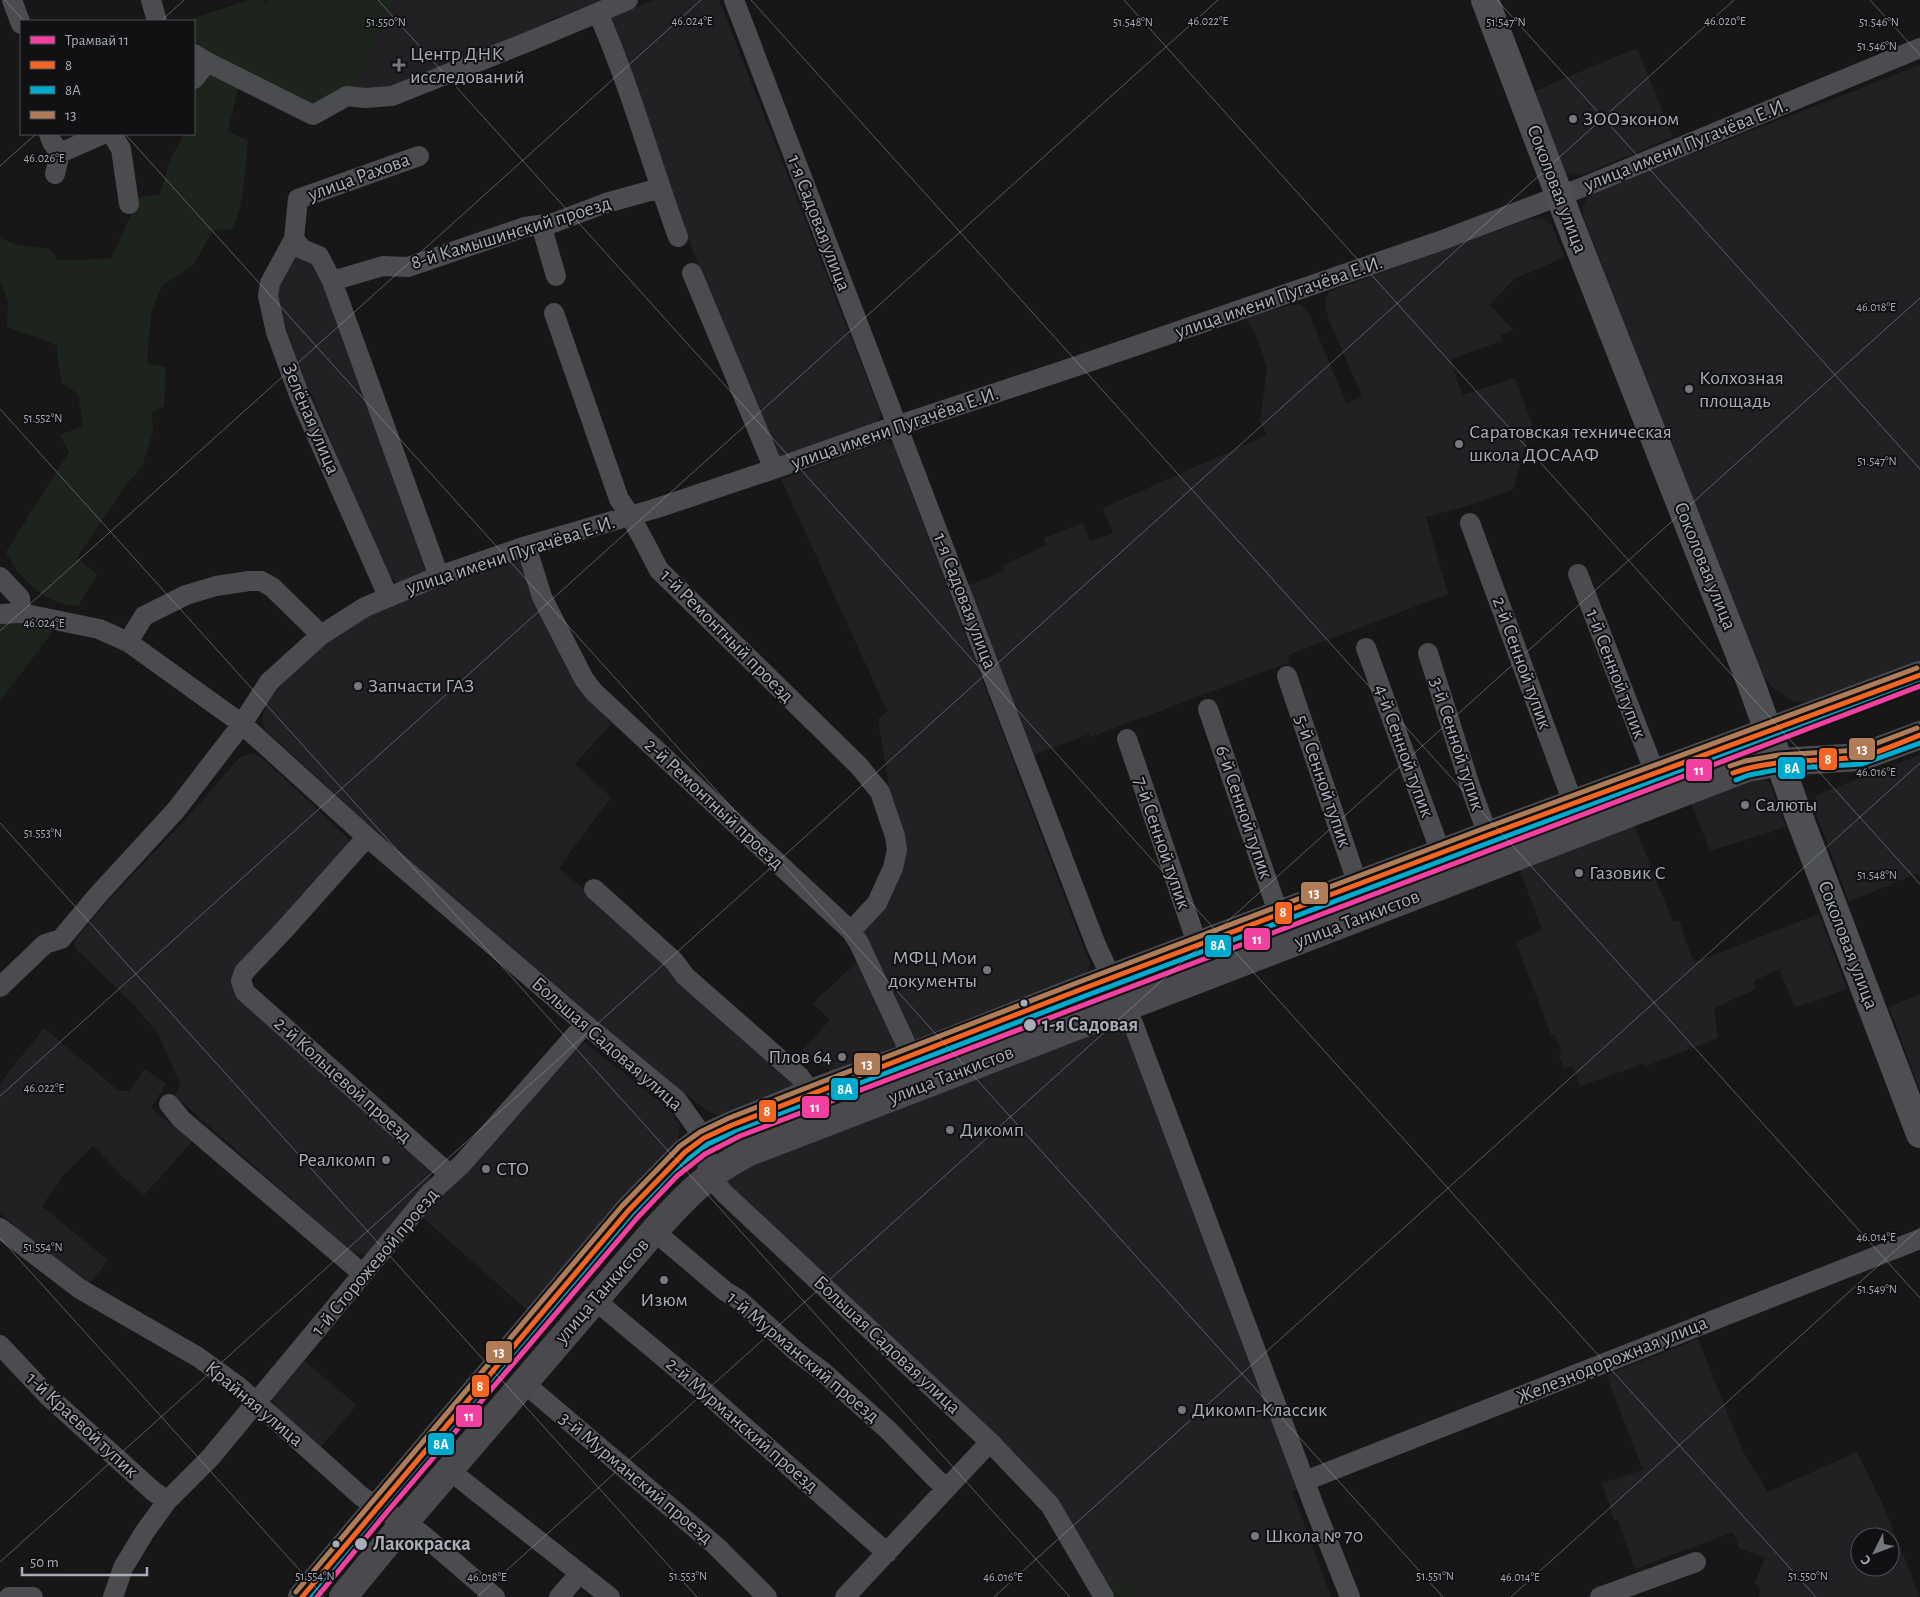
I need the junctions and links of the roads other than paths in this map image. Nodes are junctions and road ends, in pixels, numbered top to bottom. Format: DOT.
graph roads {
  1 [pos="12,0"];
  2 [pos="151,0"];
  3 [pos="628,0"];
  4 [pos="734,0"];
  5 [pos="1485,0"];
  6 [pos="598,13"];
  7 [pos="157,20"];
  8 [pos="20,21"];
  9 [pos="1920,48"];
  10 [pos="206,61"];
  11 [pos="195,78"];
  12 [pos="49,135"];
  13 [pos="101,135"];
  14 [pos="113,135"];
  15 [pos="60,153"];
  16 [pos="419,156"];
  17 [pos="56,174"];
  18 [pos="660,188"];
  19 [pos="1560,196"];
  20 [pos="298,199"];
  21 [pos="129,204"];
  22 [pos="541,226"];
  23 [pos="678,237"];
  24 [pos="294,239"];
  25 [pos="692,274"];
  26 [pos="556,276"];
  27 [pos="332,281"];
  28 [pos="554,313"];
  29 [pos="897,425"];
  30 [pos="774,469"];
  31 [pos="632,516"];
  32 [pos="1470,523"];
  33 [pos="526,546"];
  34 [pos="1578,574"];
  35 [pos="439,576"];
  36 [pos="0,577"];
  37 [pos="388,596"];
  38 [pos="22,613"];
  39 [pos="0,614"];
  40 [pos="321,635"];
  41 [pos="128,642"];
  42 [pos="1366,648"];
  43 [pos="1428,654"];
  44 [pos="1287,676"];
  45 [pos="1920,676"];
  46 [pos="1208,710"];
  47 [pos="242,724"];
  48 [pos="1768,731"];
  49 [pos="1920,735"];
  50 [pos="1127,739"];
  51 [pos="1780,762"];
  52 [pos="1654,773"];
  53 [pos="1572,803"];
  54 [pos="1488,835"];
  55 [pos="367,837"];
  56 [pos="1441,853"];
  57 [pos="1358,885"];
  58 [pos="594,889"];
  59 [pos="1279,915"];
  60 [pos="852,930"];
  61 [pos="1198,946"];
  62 [pos="1112,978"];
  63 [pos="0,987"];
  64 [pos="1126,1008"];
  65 [pos="585,1024"];
  66 [pos="910,1057"];
  67 [pos="811,1093"];
  68 [pos="169,1104"];
  69 [pos="1920,1134"];
  70 [pos="704,1138"];
  71 [pos="450,1175"];
  72 [pos="709,1176"];
  73 [pos="0,1228"];
  74 [pos="654,1230"];
  75 [pos="1920,1240"];
  76 [pos="363,1274"];
  77 [pos="595,1300"];
  78 [pos="0,1345"];
  79 [pos="524,1383"];
  80 [pos="256,1402"];
  81 [pos="990,1442"];
  82 [pos="449,1470"];
  83 [pos="1305,1482"];
  84 [pos="947,1488"];
  85 [pos="167,1501"];
  86 [pos="378,1507"];
  87 [pos="404,1523"];
  88 [pos="887,1553"];
  89 [pos="1696,1562"];
  90 [pos="580,1573"];
  91 [pos="9,1597"];
  92 [pos="33,1597"];
  93 [pos="113,1597"];
  94 [pos="302,1597"];
  95 [pos="343,1597"];
  96 [pos="495,1597"];
  97 [pos="559,1597"];
  98 [pos="610,1597"];
  99 [pos="768,1597"];
  100 [pos="845,1597"];
  101 [pos="1104,1597"];
  102 [pos="1350,1597"];
  103 [pos="1600,1597"];
  1 -- 8 [label="street"];
  2 -- 7 [label="street"];
  3 -- 6 [label="street"];
  4 -- 29 [label="street, 1-я Садовая улица"];
  5 -- 19 [label="main road, Соколовая улица"];
  6 -- 10 [label="street"];
  6 -- 18 [label="street"];
  9 -- 19 [label="street, улица имени Пугачёва Е.И."];
  10 -- 11 [label="street"];
  12 -- 15 [label="street"];
  13 -- 15 [label="street"];
  14 -- 21 [label="street"];
  15 -- 17 [label="street"];
  16 -- 20 [label="street, улица Рахова"];
  18 -- 22 [label="street, 8-й Камышинский проезд"];
  18 -- 23 [label="street"];
  19 -- 29 [label="street, улица имени Пугачёва Е.И."];
  19 -- 48 [label="main road, Соколовая улица"];
  20 -- 24 [label="street, Зелёная улица"];
  22 -- 26 [label="street"];
  22 -- 27 [label="street, 8-й Камышинский проезд"];
  24 -- 27 [label="street"];
  24 -- 37 [label="street, Зелёная улица"];
  25 -- 30 [label="street"];
  27 -- 35 [label="street"];
  28 -- 31 [label="street, 1-й Ремонтный проезд"];
  29 -- 30 [label="street, улица имени Пугачёва Е.И."];
  29 -- 62 [label="street, 1-я Садовая улица"];
  30 -- 31 [label="street, улица имени Пугачёва Е.И."];
  31 -- 33 [label="street, улица имени Пугачёва Е.И."];
  31 -- 60 [label="street, 1-й Ремонтный проезд"];
  32 -- 53 [label="street, 2-й Сенной тупик"];
  33 -- 35 [label="street, улица имени Пугачёва Е.И."];
  33 -- 60 [label="street, 2-й Ремонтный проезд"];
  34 -- 52 [label="street, 1-й Сенной тупик"];
  35 -- 37 [label="street, улица имени Пугачёва Е.И."];
  36 -- 38 [label="street"];
  37 -- 40 [label="street, улица имени Пугачёва Е.И."];
  38 -- 39 [label="street, Большая Садовая улица"];
  38 -- 41 [label="street, Большая Садовая улица"];
  40 -- 41 [label="street"];
  40 -- 47 [label="street, улица имени Пугачёва Е.И."];
  41 -- 47 [label="street, Большая Садовая улица"];
  42 -- 56 [label="street, 4-й Сенной тупик"];
  43 -- 54 [label="street, 3-й Сенной тупик"];
  44 -- 57 [label="street, 5-й Сенной тупик"];
  45 -- 48 [label="main road, улица Танкистов"];
  46 -- 59 [label="street, 6-й Сенной тупик"];
  47 -- 55 [label="street, Большая Садовая улица"];
  47 -- 63 [label="street, улица имени Пугачёва Е.И."];
  48 -- 51 [label="main road, Соколовая улица"];
  48 -- 52 [label="main road, улица Танкистов"];
  49 -- 51 [label="main road, улица Танкистов"];
  50 -- 61 [label="street, 7-й Сенной тупик"];
  51 -- 64 [label="main road, улица Танкистов"];
  51 -- 69 [label="main road, Соколовая улица"];
  52 -- 53 [label="main road, улица Танкистов"];
  53 -- 54 [label="main road, улица Танкистов"];
  54 -- 56 [label="main road, улица Танкистов"];
  55 -- 65 [label="street, Большая Садовая улица"];
  55 -- 71 [label="street, 2-й Кольцевой проезд"];
  56 -- 57 [label="main road, улица Танкистов"];
  57 -- 59 [label="main road, улица Танкистов"];
  58 -- 67 [label="street"];
  59 -- 61 [label="main road, улица Танкистов"];
  60 -- 66 [label="street, 2-й Ремонтный проезд"];
  61 -- 62 [label="main road, улица Танкистов"];
  62 -- 64 [label="street, 1-я Садовая улица"];
  62 -- 66 [label="main road, улица Танкистов"];
  64 -- 72 [label="main road, улица Танкистов"];
  64 -- 83 [label="street, 1-я Садовая улица"];
  65 -- 70 [label="street, Большая Садовая улица"];
  65 -- 71 [label="street, 1-й Сторожевой проезд"];
  66 -- 67 [label="main road, улица Танкистов"];
  67 -- 70 [label="main road, улица Танкистов"];
  68 -- 76 [label="street"];
  70 -- 72 [label="street, Большая Садовая улица"];
  70 -- 86 [label="main road, улица Танкистов"];
  71 -- 76 [label="street, 1-й Сторожевой проезд"];
  72 -- 74 [label="main road, улица Танкистов"];
  72 -- 81 [label="street, Большая Садовая улица"];
  73 -- 80 [label="street, Крайняя улица"];
  74 -- 77 [label="main road, улица Танкистов"];
  74 -- 84 [label="street, 1-й Мурманский проезд"];
  75 -- 83 [label="street, Железнодорожная улица"];
  76 -- 80 [label="street, 1-й Сторожевой проезд"];
  77 -- 79 [label="main road, улица Танкистов"];
  77 -- 88 [label="street, 2-й Мурманский проезд"];
  78 -- 85 [label="street, 1-й Краевой тупик"];
  79 -- 82 [label="main road, улица Танкистов"];
  79 -- 99 [label="street, 3-й Мурманский проезд"];
  80 -- 85 [label="street, 1-й Сторожевой проезд"];
  80 -- 86 [label="street, Крайняя улица"];
  81 -- 84 [label="street"];
  81 -- 101 [label="street, Большая Садовая улица"];
  82 -- 87 [label="main road, улица Танкистов"];
  82 -- 90 [label="street"];
  83 -- 102 [label="street"];
  84 -- 88 [label="street"];
  85 -- 93 [label="street"];
  86 -- 87 [label="street, Крайняя улица"];
  86 -- 94 [label="main road, улица Танкистов"];
  87 -- 95 [label="main road, улица Танкистов"];
  87 -- 96 [label="street, Крайняя улица"];
  88 -- 100 [label="street"];
  89 -- 103 [label="street"];
  90 -- 97 [label="street"];
  90 -- 98 [label="street"];
  91 -- 92 [label="street"];
}
